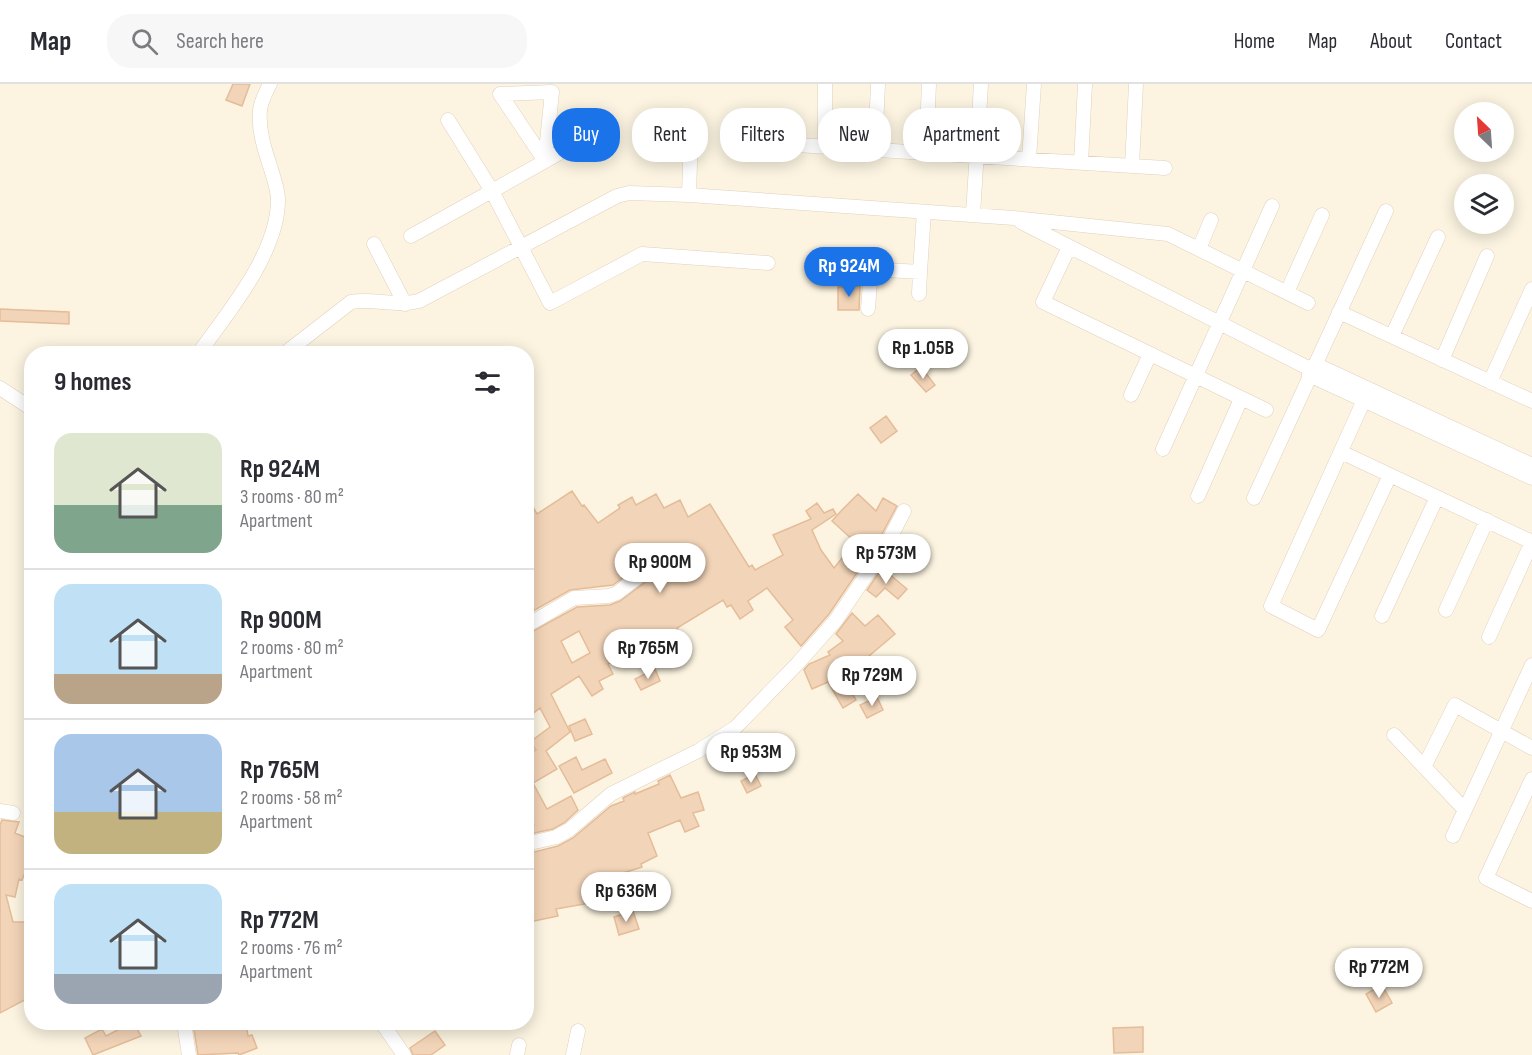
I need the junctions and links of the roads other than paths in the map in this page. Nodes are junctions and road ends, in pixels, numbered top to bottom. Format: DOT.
graph roads {
  1 [pos="270,84"];
  2 [pos="825,84"];
  3 [pos="878,84"];
  4 [pos="929,84"];
  5 [pos="981,84"];
  6 [pos="1034,84"];
  7 [pos="1085,84"];
  8 [pos="1136,84"];
  9 [pos="552,88"];
  10 [pos="825,108"];
  11 [pos="877,108"];
  12 [pos="928,108"];
  13 [pos="979,108"];
  14 [pos="448,120"];
  15 [pos="552,157"];
  16 [pos="1021,159"];
  17 [pos="1029,159"];
  18 [pos="544,161"];
  19 [pos="690,162"];
  20 [pos="976,162"];
  21 [pos="1081,163"];
  22 [pos="1132,166"];
  23 [pos="1165,168"];
  24 [pos="492,191"];
  25 [pos="689,195"];
  26 [pos="1272,206"];
  27 [pos="924,212"];
  28 [pos="1386,212"];
  29 [pos="1322,215"];
  30 [pos="973,216"];
  31 [pos="1014,218"];
  32 [pos="1211,220"];
  33 [pos="411,236"];
  34 [pos="1438,237"];
  35 [pos="374,244"];
  36 [pos="521,247"];
  37 [pos="1069,247"];
  38 [pos="1199,249"];
  39 [pos="1487,256"];
  40 [pos="768,263"];
  41 [pos="818,266"];
  42 [pos="871,269"];
  43 [pos="1242,270"];
  44 [pos="920,272"];
  45 [pos="1532,289"];
  46 [pos="1287,292"];
  47 [pos="919,294"];
  48 [pos="1308,303"];
  49 [pos="405,304"];
  50 [pos="868,309"];
  51 [pos="1339,312"];
  52 [pos="1218,323"];
  53 [pos="1392,336"];
  54 [pos="204,346"];
  55 [pos="294,346"];
  56 [pos="1150,354"];
  57 [pos="1442,360"];
  58 [pos="1312,369"];
  59 [pos="1194,376"];
  60 [pos="1490,382"];
  61 [pos="0,388"];
  62 [pos="1131,395"];
  63 [pos="1241,399"];
  64 [pos="1364,400"];
  65 [pos="1532,401"];
  66 [pos="24,404"];
  67 [pos="1266,410"];
  68 [pos="1162,448"];
  69 [pos="1341,452"];
  70 [pos="1532,465"];
  71 [pos="1390,475"];
  72 [pos="1532,478"];
  73 [pos="1198,496"];
  74 [pos="1437,497"];
  75 [pos="1254,498"];
  76 [pos="904,511"];
  77 [pos="1486,520"];
  78 [pos="1532,542"];
  79 [pos="671,552"];
  80 [pos="1446,610"];
  81 [pos="1382,616"];
  82 [pos="534,621"];
  83 [pos="1489,637"];
  84 [pos="1532,665"];
  85 [pos="1502,731"];
  86 [pos="1394,735"];
  87 [pos="1532,748"];
  88 [pos="1424,766"];
  89 [pos="1532,779"];
  90 [pos="1465,810"];
  91 [pos="1453,836"];
  92 [pos="534,842"];
  93 [pos="1532,901"];
  94 [pos="185,1030"];
  95 [pos="387,1030"];
  96 [pos="578,1031"];
  97 [pos="189,1055"];
  98 [pos="404,1055"];
  99 [pos="573,1055"];
  1 -- 54 [label="street"];
  2 -- 10 [label="street"];
  3 -- 11 [label="street"];
  4 -- 12 [label="street"];
  5 -- 13 [label="street"];
  6 -- 17 [label="street"];
  7 -- 21 [label="street"];
  8 -- 22 [label="street"];
  9 -- 18 [label="street"];
  9 -- 18 [label="street"];
  14 -- 24 [label="street"];
  15 -- 18 [label="street"];
  16 -- 17 [label="street"];
  17 -- 21 [label="street"];
  18 -- 24 [label="street"];
  19 -- 25 [label="street"];
  20 -- 30 [label="street"];
  21 -- 22 [label="street"];
  22 -- 23 [label="street"];
  24 -- 33 [label="street"];
  24 -- 36 [label="street"];
  25 -- 27 [label="street"];
  25 -- 36 [label="street"];
  26 -- 43 [label="street"];
  27 -- 30 [label="street"];
  27 -- 44 [label="street"];
  28 -- 51 [label="street"];
  29 -- 46 [label="street"];
  30 -- 31 [label="street"];
  31 -- 37 [label="street"];
  31 -- 38 [label="street"];
  32 -- 38 [label="street"];
  34 -- 53 [label="street"];
  35 -- 49 [label="street"];
  36 -- 40 [label="street"];
  36 -- 49 [label="street"];
  37 -- 52 [label="street"];
  37 -- 56 [label="street"];
  38 -- 43 [label="street"];
  39 -- 57 [label="street"];
  41 -- 42 [label="street"];
  42 -- 44 [label="street"];
  42 -- 50 [label="street"];
  43 -- 46 [label="street"];
  43 -- 52 [label="street"];
  44 -- 47 [label="street"];
  45 -- 60 [label="street"];
  46 -- 48 [label="street"];
  49 -- 55 [label="street"];
  51 -- 53 [label="street"];
  51 -- 58 [label="street"];
  52 -- 58 [label="street"];
  52 -- 59 [label="street"];
  53 -- 57 [label="street"];
  56 -- 59 [label="street"];
  56 -- 62 [label="street"];
  57 -- 60 [label="street"];
  58 -- 64 [label="street"];
  58 -- 70 [label="street"];
  58 -- 75 [label="street"];
  59 -- 63 [label="street"];
  59 -- 68 [label="street"];
  60 -- 65 [label="street"];
  61 -- 66 [label="street"];
  63 -- 67 [label="street"];
  63 -- 73 [label="street"];
  64 -- 69 [label="street"];
  64 -- 72 [label="street"];
  69 -- 71 [label="street"];
  69 -- 71 [label="street"];
  71 -- 74 [label="street"];
  74 -- 77 [label="street"];
  74 -- 81 [label="street"];
  76 -- 92 [label="street"];
  77 -- 78 [label="street"];
  77 -- 80 [label="street"];
  78 -- 83 [label="street"];
  79 -- 82 [label="street"];
  84 -- 85 [label="street"];
  85 -- 87 [label="street"];
  85 -- 88 [label="street"];
  85 -- 90 [label="street"];
  86 -- 88 [label="street"];
  88 -- 90 [label="street"];
  89 -- 93 [label="street"];
  90 -- 91 [label="street"];
  94 -- 97 [label="street"];
  95 -- 98 [label="street"];
  96 -- 99 [label="street"];
}
